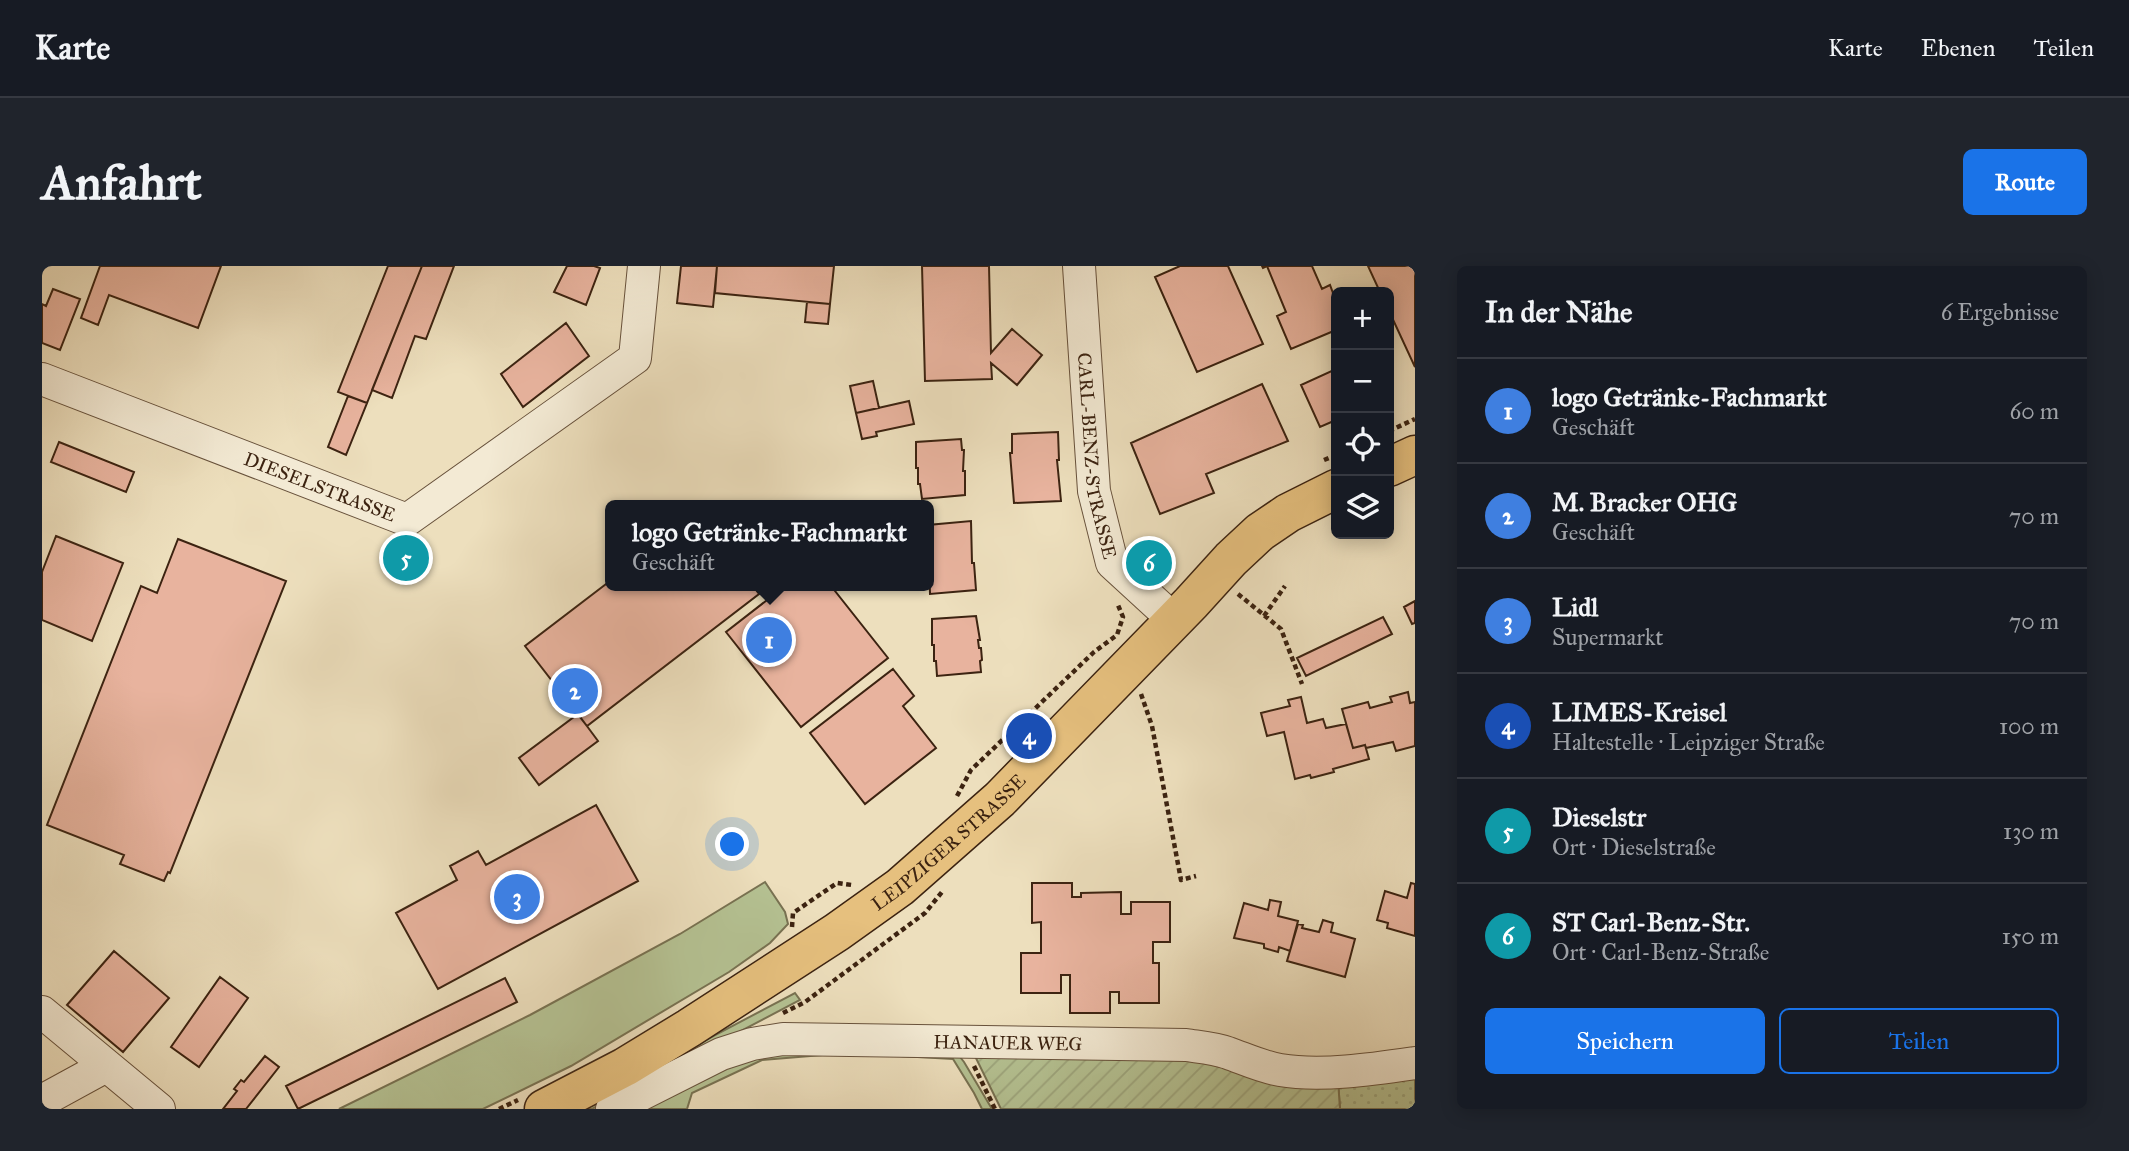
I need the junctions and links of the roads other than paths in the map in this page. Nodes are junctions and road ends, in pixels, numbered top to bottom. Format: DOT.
graph roads {
  1 [pos="644,266"];
  2 [pos="1079,266"];
  3 [pos="42,379"];
  4 [pos="1415,455"];
  5 [pos="1394,465"];
  6 [pos="1325,477"];
  7 [pos="1173,619"];
  8 [pos="42,1013"];
  9 [pos="1415,1063"];
  10 [pos="107,1066"];
  11 [pos="42,1101"];
  12 [pos="534,1103"];
  13 [pos="159,1109"];
  14 [pos="612,1109"];
  1 -- 3 [label="street, DIESELSTRASSE"];
  2 -- 7 [label="street, CARL-BENZ-STRASSE"];
  4 -- 5 [label="main road"];
  6 -- 7 [label="main road, LEIPZIGER STRASSE"];
  7 -- 12 [label="main road, LEIPZIGER STRASSE"];
  8 -- 10 [label="street"];
  9 -- 14 [label="street, HANAUER WEG"];
  10 -- 11 [label="street"];
  10 -- 13 [label="street"];
}
